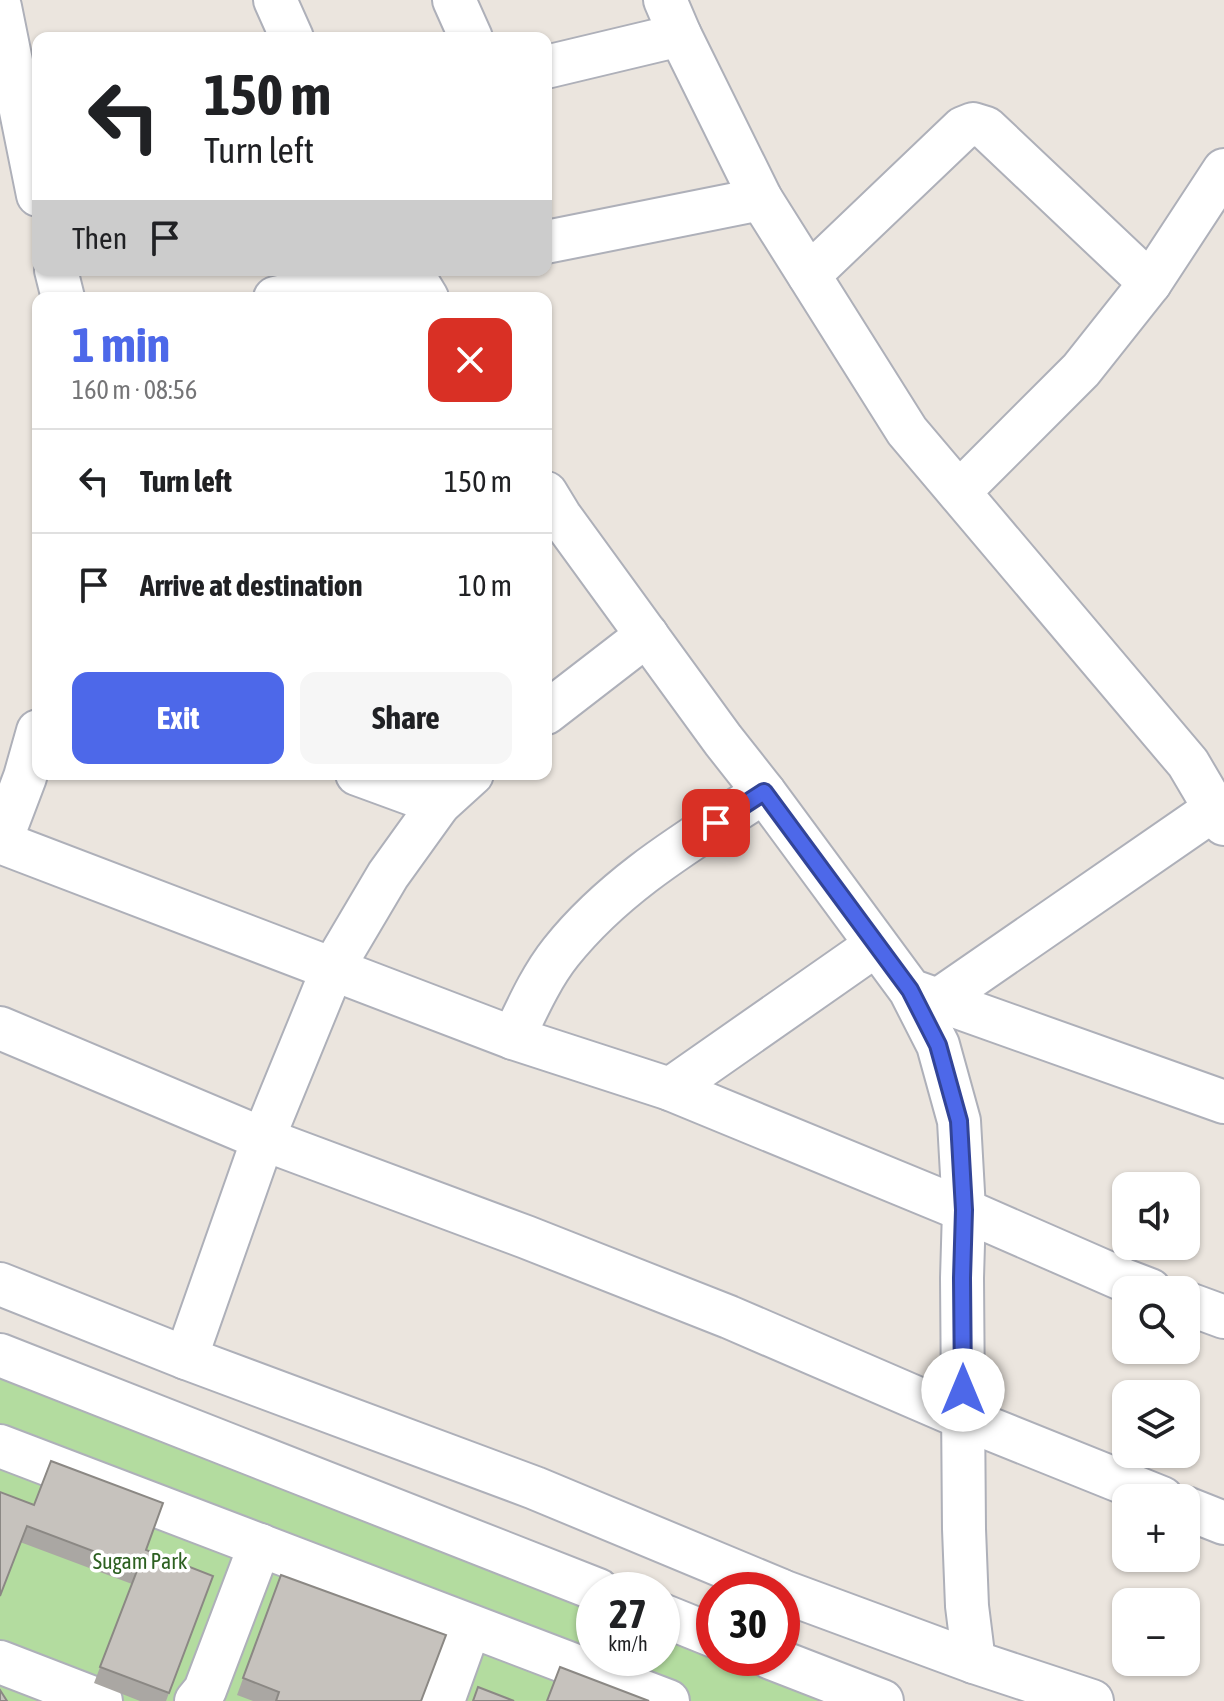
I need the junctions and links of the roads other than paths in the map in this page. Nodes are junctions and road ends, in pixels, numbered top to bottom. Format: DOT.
graph roads {
  1 [pos="275,0"];
  2 [pos="454,0"];
  3 [pos="0,7"];
  4 [pos="672,18"];
  5 [pos="289,32"];
  6 [pos="468,32"];
  7 [pos="552,65"];
  8 [pos="1224,170"];
  9 [pos="27,179"];
  10 [pos="761,199"];
  11 [pos="552,241"];
  12 [pos="809,275"];
  13 [pos="375,276"];
  14 [pos="1150,283"];
  15 [pos="302,292"];
  16 [pos="959,492"];
  17 [pos="552,503"];
  18 [pos="647,635"];
  19 [pos="552,708"];
  20 [pos="32,752"];
  21 [pos="1206,760"];
  22 [pos="373,780"];
  23 [pos="465,780"];
  24 [pos="764,792"];
  25 [pos="439,804"];
  26 [pos="1220,816"];
  27 [pos="0,842"];
  28 [pos="876,945"];
  29 [pos="333,968"];
  30 [pos="924,995"];
  31 [pos="0,1028"];
  32 [pos="513,1038"];
  33 [pos="670,1089"];
  34 [pos="1224,1102"];
  35 [pos="263,1139"];
  36 [pos="964,1210"];
  37 [pos="1115,1276"];
  38 [pos="0,1284"];
  39 [pos="1200,1308"];
  40 [pos="1224,1317"];
  41 [pos="0,1355"];
  42 [pos="186,1358"];
  43 [pos="963,1418"];
  44 [pos="0,1446"];
  45 [pos="1127,1484"];
  46 [pos="1200,1514"];
  47 [pos="1224,1523"];
  48 [pos="260,1545"];
  49 [pos="738,1572"];
  50 [pos="576,1581"];
  51 [pos="800,1597"];
  52 [pos="470,1626"];
  53 [pos="0,1662"];
  54 [pos="974,1662"];
  55 [pos="800,1669"];
  56 [pos="101,1701"];
  57 [pos="196,1701"];
  58 [pos="443,1701"];
  59 [pos="668,1701"];
  60 [pos="882,1701"];
  61 [pos="1092,1701"];
  1 -- 5 [label="street"];
  2 -- 6 [label="street"];
  3 -- 9 [label="street"];
  4 -- 7 [label="street"];
  4 -- 10 [label="street"];
  8 -- 14 [label="street"];
  10 -- 11 [label="street"];
  10 -- 12 [label="street"];
  12 -- 14 [label="street"];
  12 -- 16 [label="street"];
  13 -- 15 [label="street"];
  14 -- 16 [label="street"];
  16 -- 21 [label="street"];
  17 -- 18 [label="street"];
  18 -- 19 [label="street"];
  18 -- 24 [label="street"];
  20 -- 27 [label="street"];
  21 -- 26 [label="street"];
  22 -- 25 [label="street"];
  23 -- 25 [label="street"];
  24 -- 28 [label="street"];
  24 -- 32 [label="street"];
  25 -- 29 [label="street"];
  26 -- 30 [label="street"];
  27 -- 29 [label="street"];
  28 -- 30 [label="street"];
  28 -- 33 [label="street"];
  29 -- 32 [label="street"];
  29 -- 35 [label="street"];
  30 -- 34 [label="street"];
  30 -- 36 [label="street"];
  31 -- 35 [label="street"];
  32 -- 33 [label="street"];
  33 -- 36 [label="street"];
  35 -- 42 [label="street"];
  35 -- 43 [label="street"];
  36 -- 37 [label="street"];
  36 -- 43 [label="street"];
  38 -- 42 [label="street"];
  39 -- 40 [label="street"];
  41 -- 50 [label="street"];
  42 -- 49 [label="street"];
  43 -- 45 [label="street"];
  43 -- 54 [label="street"];
  44 -- 48 [label="street"];
  46 -- 47 [label="street"];
  48 -- 52 [label="street"];
  48 -- 57 [label="street"];
  51 -- 54 [label="street"];
  52 -- 58 [label="street"];
  52 -- 59 [label="street"];
  53 -- 56 [label="street"];
  54 -- 61 [label="street"];
  55 -- 60 [label="street"];
}
